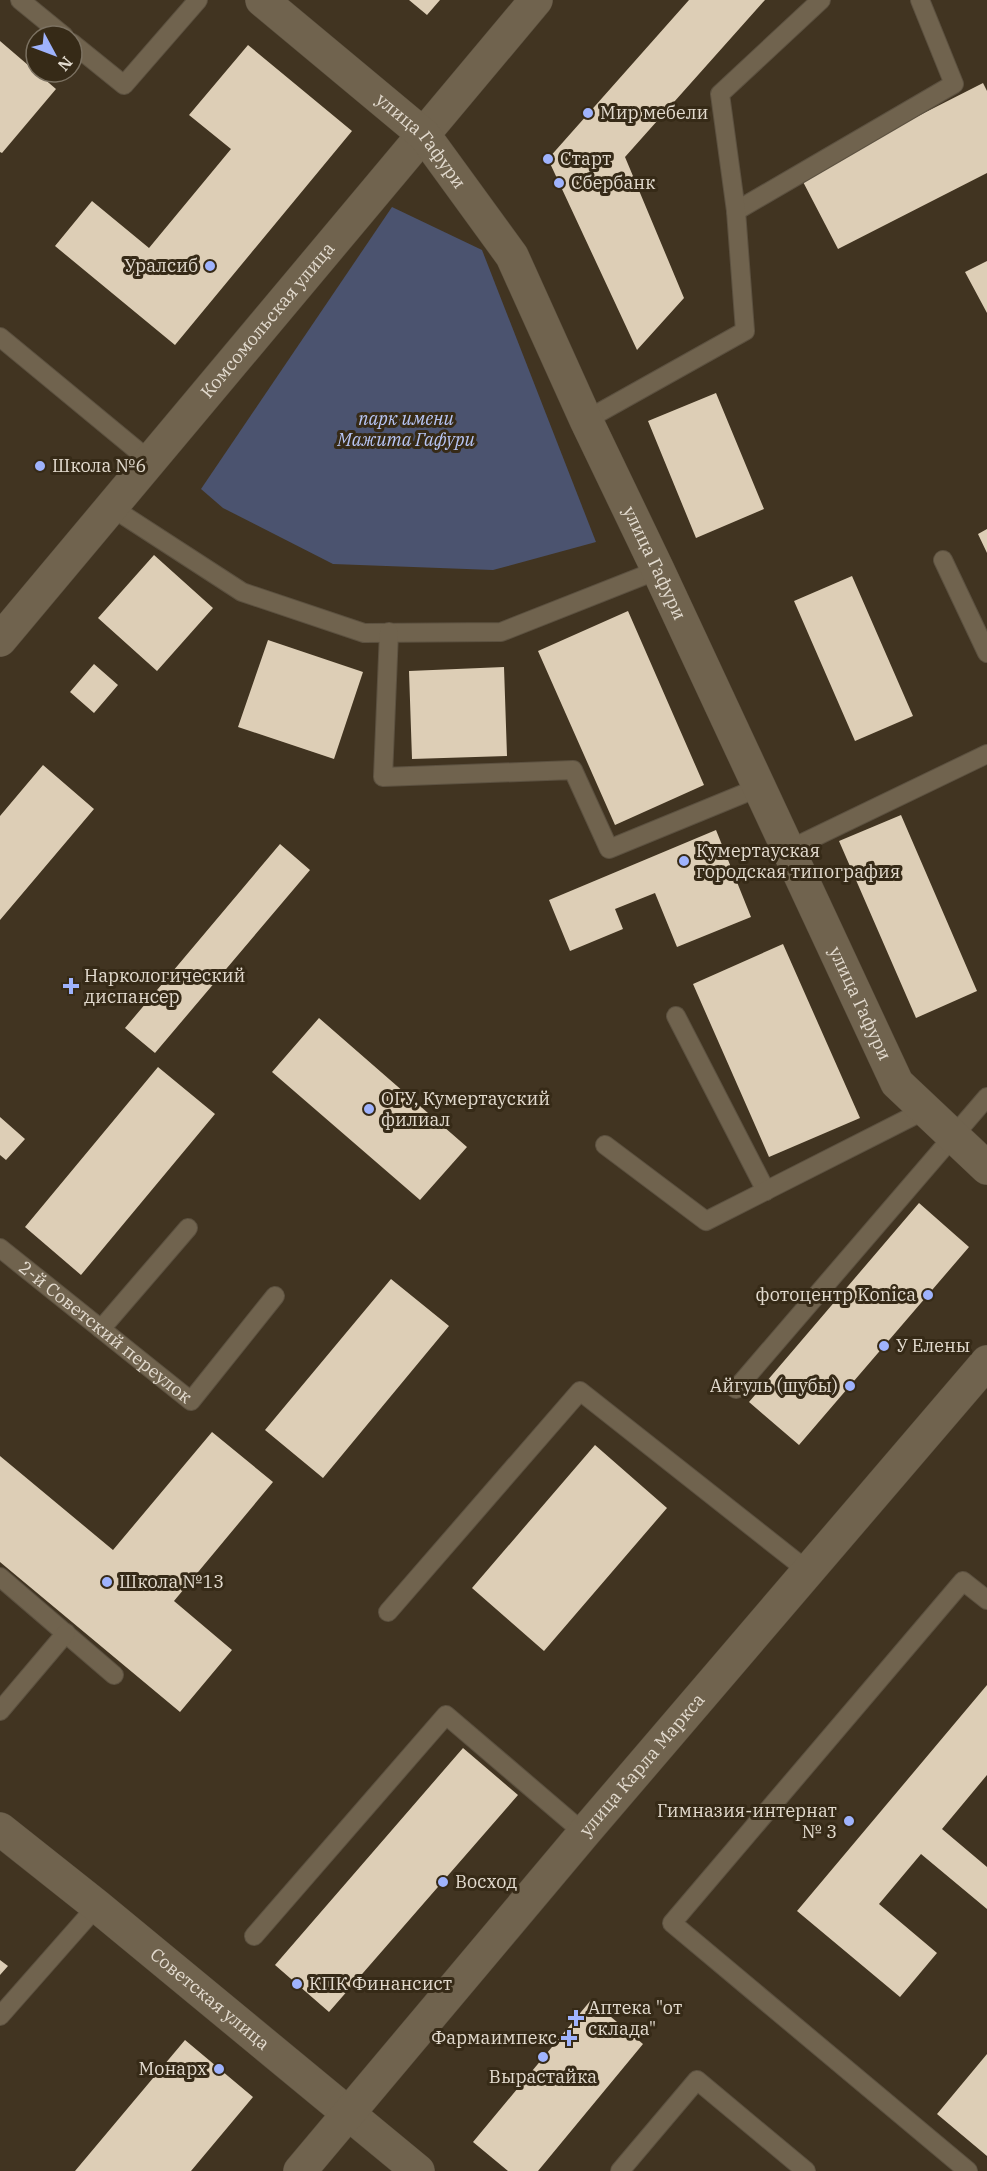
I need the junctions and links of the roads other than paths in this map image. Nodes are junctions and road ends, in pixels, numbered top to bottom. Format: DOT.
graph roads {
  1 [pos="20,0"];
  2 [pos="198,0"];
  3 [pos="262,0"];
  4 [pos="536,0"];
  5 [pos="821,0"];
  6 [pos="920,0"];
  7 [pos="49,24"];
  8 [pos="84,53"];
  9 [pos="424,135"];
  10 [pos="736,211"];
  11 [pos="2,342"];
  12 [pos="586,420"];
  13 [pos="150,461"];
  14 [pos="111,507"];
  15 [pos="943,560"];
  16 [pos="658,570"];
  17 [pos="389,632"];
  18 [pos="0,640"];
  19 [pos="987,652"];
  20 [pos="987,754"];
  21 [pos="760,787"];
  22 [pos="788,850"];
  23 [pos="676,1016"];
  24 [pos="987,1097"];
  25 [pos="925,1110"];
  26 [pos="954,1136"];
  27 [pos="605,1145"];
  28 [pos="987,1168"];
  29 [pos="766,1191"];
  30 [pos="188,1228"];
  31 [pos="0,1248"];
  32 [pos="275,1296"];
  33 [pos="101,1329"];
  34 [pos="987,1362"];
  35 [pos="736,1389"];
  36 [pos="808,1571"];
  37 [pos="0,1576"];
  38 [pos="987,1600"];
  39 [pos="388,1612"];
  40 [pos="66,1633"];
  41 [pos="114,1675"];
  42 [pos="0,1710"];
  43 [pos="0,1829"];
  44 [pos="584,1833"];
  45 [pos="97,1906"];
  46 [pos="254,1936"];
  47 [pos="0,2016"];
  48 [pos="348,2113"];
  49 [pos="300,2171"];
  50 [pos="418,2171"];
  51 [pos="620,2171"];
  52 [pos="806,2171"];
  53 [pos="968,2171"];
  1 -- 7 [label="lane"];
  2 -- 8 [label="lane"];
  3 -- 9 [label="street, улица Гафури"];
  4 -- 9 [label="street, Комсомольская улица"];
  5 -- 10 [label="lane"];
  6 -- 10 [label="lane"];
  9 -- 12 [label="street, улица Гафури"];
  9 -- 13 [label="street, Комсомольская улица"];
  10 -- 12 [label="lane"];
  11 -- 13 [label="lane"];
  12 -- 16 [label="street, улица Гафури"];
  13 -- 14 [label="street, Комсомольская улица"];
  14 -- 17 [label="lane"];
  14 -- 18 [label="street, Комсомольская улица"];
  15 -- 19 [label="lane"];
  16 -- 17 [label="lane"];
  16 -- 21 [label="street, улица Гафури"];
  17 -- 21 [label="lane"];
  20 -- 22 [label="lane"];
  21 -- 22 [label="street, улица Гафури"];
  22 -- 25 [label="street, улица Гафури"];
  23 -- 29 [label="lane"];
  24 -- 26 [label="lane"];
  25 -- 26 [label="street, улица Гафури"];
  25 -- 29 [label="lane"];
  26 -- 28 [label="street, улица Гафури"];
  26 -- 35 [label="lane"];
  27 -- 29 [label="lane"];
  30 -- 33 [label="lane"];
  31 -- 33 [label="lane, 2-й Советский переулок"];
  32 -- 33 [label="lane, 2-й Советский переулок"];
  34 -- 36 [label="street, улица Карла Маркса"];
  36 -- 39 [label="lane"];
  36 -- 44 [label="street, улица Карла Маркса"];
  37 -- 40 [label="lane"];
  38 -- 53 [label="lane"];
  40 -- 41 [label="lane"];
  40 -- 42 [label="lane"];
  43 -- 45 [label="street, Советская улица"];
  44 -- 46 [label="lane"];
  44 -- 48 [label="street, улица Карла Маркса"];
  45 -- 47 [label="lane"];
  45 -- 48 [label="street, Советская улица"];
  48 -- 49 [label="street, улица Карла Маркса"];
  48 -- 50 [label="street, Советская улица"];
  51 -- 52 [label="lane"];
}
